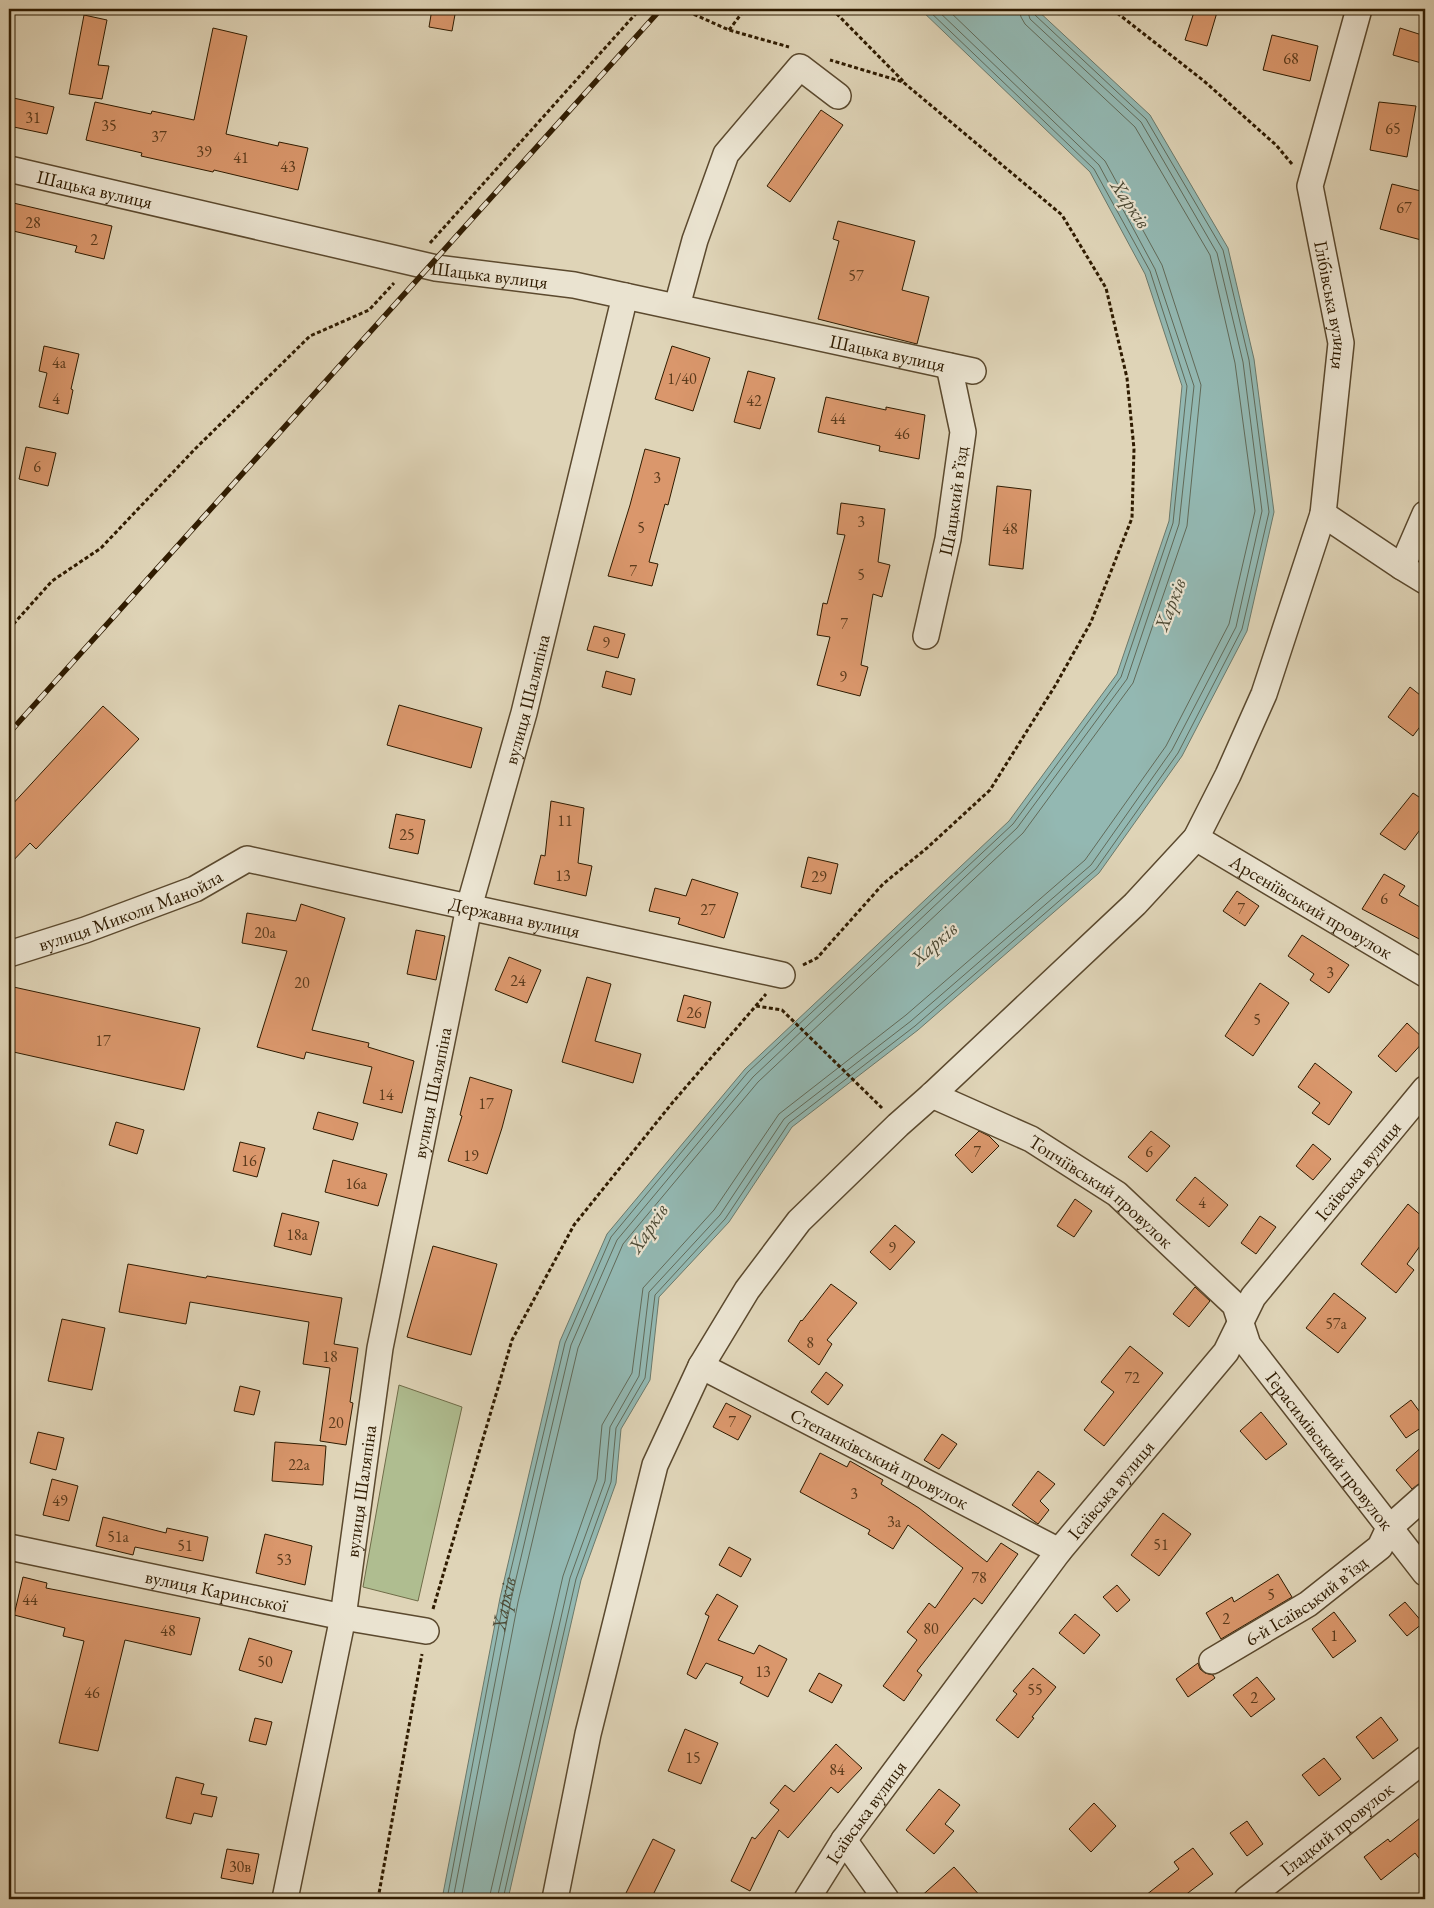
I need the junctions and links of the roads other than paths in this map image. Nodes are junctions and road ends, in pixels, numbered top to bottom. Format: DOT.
graph roads {
  1 [pos="1359,9"];
  2 [pos="838,96"];
  3 [pos="9,169"];
  4 [pos="625,296"];
  5 [pos="677,306"];
  6 [pos="949,366"];
  7 [pos="973,371"];
  8 [pos="1323,514"];
  9 [pos="1425,514"];
  10 [pos="1402,567"];
  11 [pos="1425,580"];
  12 [pos="926,636"];
  13 [pos="1196,838"];
  14 [pos="247,859"];
  15 [pos="470,907"];
  16 [pos="9,954"];
  17 [pos="1425,974"];
  18 [pos="782,975"];
  19 [pos="1425,1089"];
  20 [pos="932,1095"];
  21 [pos="1240,1323"];
  22 [pos="701,1366"];
  23 [pos="1425,1496"];
  24 [pos="1390,1528"];
  25 [pos="9,1547"];
  26 [pos="1059,1551"];
  27 [pos="1425,1573"];
  28 [pos="343,1617"];
  29 [pos="426,1631"];
  30 [pos="1212,1661"];
  31 [pos="1425,1759"];
  32 [pos="844,1840"];
  33 [pos="285,1899"];
  34 [pos="555,1899"];
  35 [pos="807,1899"];
  36 [pos="886,1899"];
  37 [pos="1247,1899"];
  1 -- 8 [label="street, Глібівська вулиця"];
  2 -- 5 [label="street"];
  3 -- 4 [label="street, Шацька вулиця"];
  4 -- 5 [label="street, Шацька вулиця"];
  4 -- 15 [label="street, вулиця Шаляпіна"];
  5 -- 6 [label="street, Шацька вулиця"];
  6 -- 7 [label="street, Шацька вулиця"];
  6 -- 12 [label="street, Шацький в’їзд"];
  8 -- 10 [label="street"];
  8 -- 13 [label="street, Глібівська вулиця"];
  9 -- 10 [label="street"];
  10 -- 11 [label="street"];
  13 -- 17 [label="street, Арсеніївський провулок"];
  13 -- 20 [label="street, Глібівська вулиця"];
  14 -- 15 [label="street, Державна вулиця"];
  14 -- 16 [label="street, вулиця Миколи Манойла"];
  15 -- 18 [label="street, Державна вулиця"];
  15 -- 28 [label="street, вулиця Шаляпіна"];
  19 -- 21 [label="street, Ісаївська вулиця"];
  20 -- 21 [label="street, Топчіївський провулок"];
  20 -- 22 [label="street, Глібівська вулиця"];
  21 -- 24 [label="street, Герасимівський провулок"];
  21 -- 26 [label="street, Ісаївська вулиця"];
  22 -- 26 [label="street, Степанківський провулок"];
  22 -- 34 [label="street, Глібівська вулиця"];
  23 -- 24 [label="street, 6-й Ісаївський в’їзд"];
  24 -- 27 [label="street, Герасимівський провулок"];
  24 -- 30 [label="street, 6-й Ісаївський в’їзд"];
  25 -- 28 [label="street, вулиця Каринської"];
  26 -- 32 [label="street, Ісаївська вулиця"];
  28 -- 29 [label="street, вулиця Каринської"];
  28 -- 33 [label="street, вулиця Шаляпіна"];
  31 -- 37 [label="street, Гладкий провулок"];
  32 -- 35 [label="street, Ісаївська вулиця"];
  32 -- 36 [label="street"];
}
